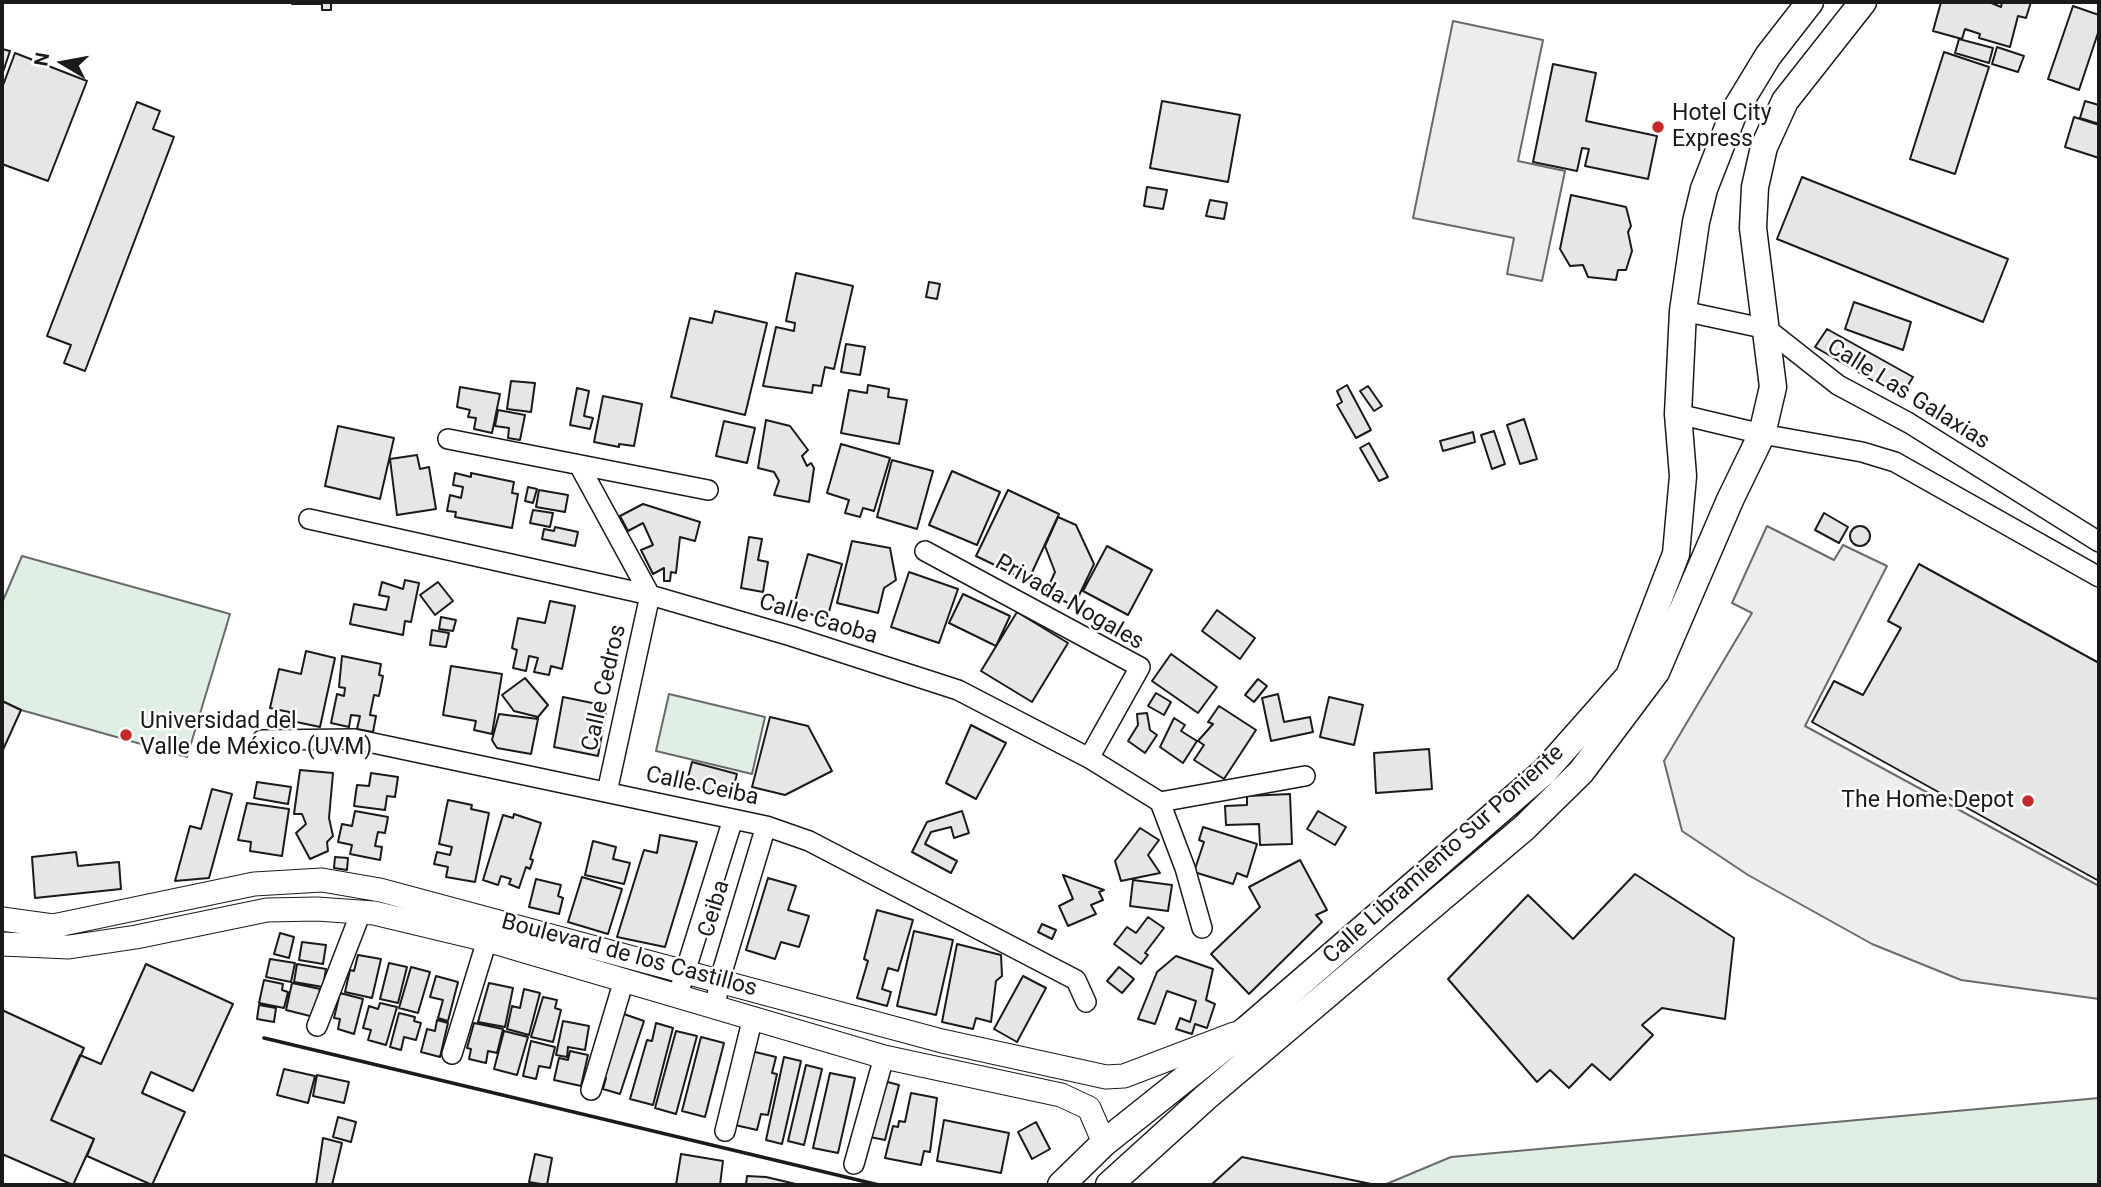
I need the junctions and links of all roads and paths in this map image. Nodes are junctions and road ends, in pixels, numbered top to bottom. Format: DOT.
graph roads {
  1 [pos="1810,2"];
  2 [pos="1863,2"];
  3 [pos="1683,311"];
  4 [pos="1767,329"];
  5 [pos="1678,414"];
  6 [pos="1762,434"];
  7 [pos="448,439"];
  8 [pos="579,465"];
  9 [pos="708,490"];
  10 [pos="309,519"];
  11 [pos="2099,542"];
  12 [pos="925,551"];
  13 [pos="2099,577"];
  14 [pos="650,596"];
  15 [pos="262,740"];
  16 [pos="1089,758"];
  17 [pos="1304,776"];
  18 [pos="607,792"];
  19 [pos="1160,802"];
  20 [pos="733,819"];
  21 [pos="766,826"];
  22 [pos="408,898"];
  23 [pos="361,912"];
  24 [pos="2,919"];
  25 [pos="404,921"];
  26 [pos="1202,928"];
  27 [pos="487,940"];
  28 [pos="2,944"];
  29 [pos="685,971"];
  30 [pos="720,979"];
  31 [pos="624,980"];
  32 [pos="678,997"];
  33 [pos="1086,1002"];
  34 [pos="715,1007"];
  35 [pos="753,1017"];
  36 [pos="317,1026"];
  37 [pos="1247,1029"];
  38 [pos="452,1054"];
  39 [pos="884,1057"];
  40 [pos="591,1090"];
  41 [pos="725,1130"];
  42 [pos="1104,1143"];
  43 [pos="855,1164"];
  44 [pos="1061,1185"];
  45 [pos="1109,1185"];
  1 -- 3 [label="main road, Calle Libramiento Sur Poniente"];
  2 -- 4 [label="main road"];
  3 -- 4 [label="street, Calle Las Galaxias"];
  3 -- 5 [label="main road, Calle Libramiento Sur Poniente"];
  4 -- 6 [label="main road"];
  4 -- 11 [label="street, Calle Las Galaxias"];
  5 -- 6 [label="street"];
  5 -- 37 [label="main road, Calle Libramiento Sur Poniente"];
  6 -- 13 [label="street"];
  6 -- 45 [label="main road"];
  7 -- 8 [label="street"];
  8 -- 9 [label="street"];
  8 -- 14 [label="street"];
  10 -- 14 [label="street, Calle Caoba"];
  12 -- 16 [label="street, Privada Nogales"];
  14 -- 16 [label="street, Calle Caoba"];
  14 -- 18 [label="street, Calle Cedros"];
  15 -- 18 [label="street, Calle Ceiba"];
  16 -- 19 [label="street, Calle Caoba"];
  17 -- 19 [label="street"];
  18 -- 20 [label="street, Calle Ceiba"];
  19 -- 26 [label="street"];
  20 -- 21 [label="street, Calle Ceiba"];
  20 -- 29 [label="street"];
  21 -- 30 [label="street, Ceiba"];
  21 -- 33 [label="street, Calle Ceiba"];
  22 -- 24 [label="street, Boulevard de los Castillos"];
  22 -- 25 [label="street"];
  22 -- 29 [label="street, Boulevard de los Castillos"];
  23 -- 25 [label="street, Boulevard de los Castillos"];
  23 -- 28 [label="street, Boulevard de los Castillos"];
  23 -- 36 [label="street"];
  25 -- 27 [label="street, Boulevard de los Castillos"];
  27 -- 31 [label="street, Boulevard de los Castillos"];
  27 -- 38 [label="street"];
  29 -- 30 [label="street, Boulevard de los Castillos"];
  29 -- 32 [label="street"];
  30 -- 34 [label="street, Ceiba"];
  30 -- 37 [label="street, Boulevard de los Castillos"];
  31 -- 32 [label="street, Boulevard de los Castillos"];
  31 -- 40 [label="street"];
  32 -- 34 [label="street, Boulevard de los Castillos"];
  34 -- 35 [label="street, Boulevard de los Castillos"];
  35 -- 39 [label="street, Boulevard de los Castillos"];
  35 -- 41 [label="street"];
  37 -- 42 [label="main road, Calle Libramiento Sur Poniente"];
  39 -- 42 [label="street, Boulevard de los Castillos"];
  39 -- 43 [label="street"];
  42 -- 44 [label="main road, Calle Libramiento Sur Poniente"];
}
